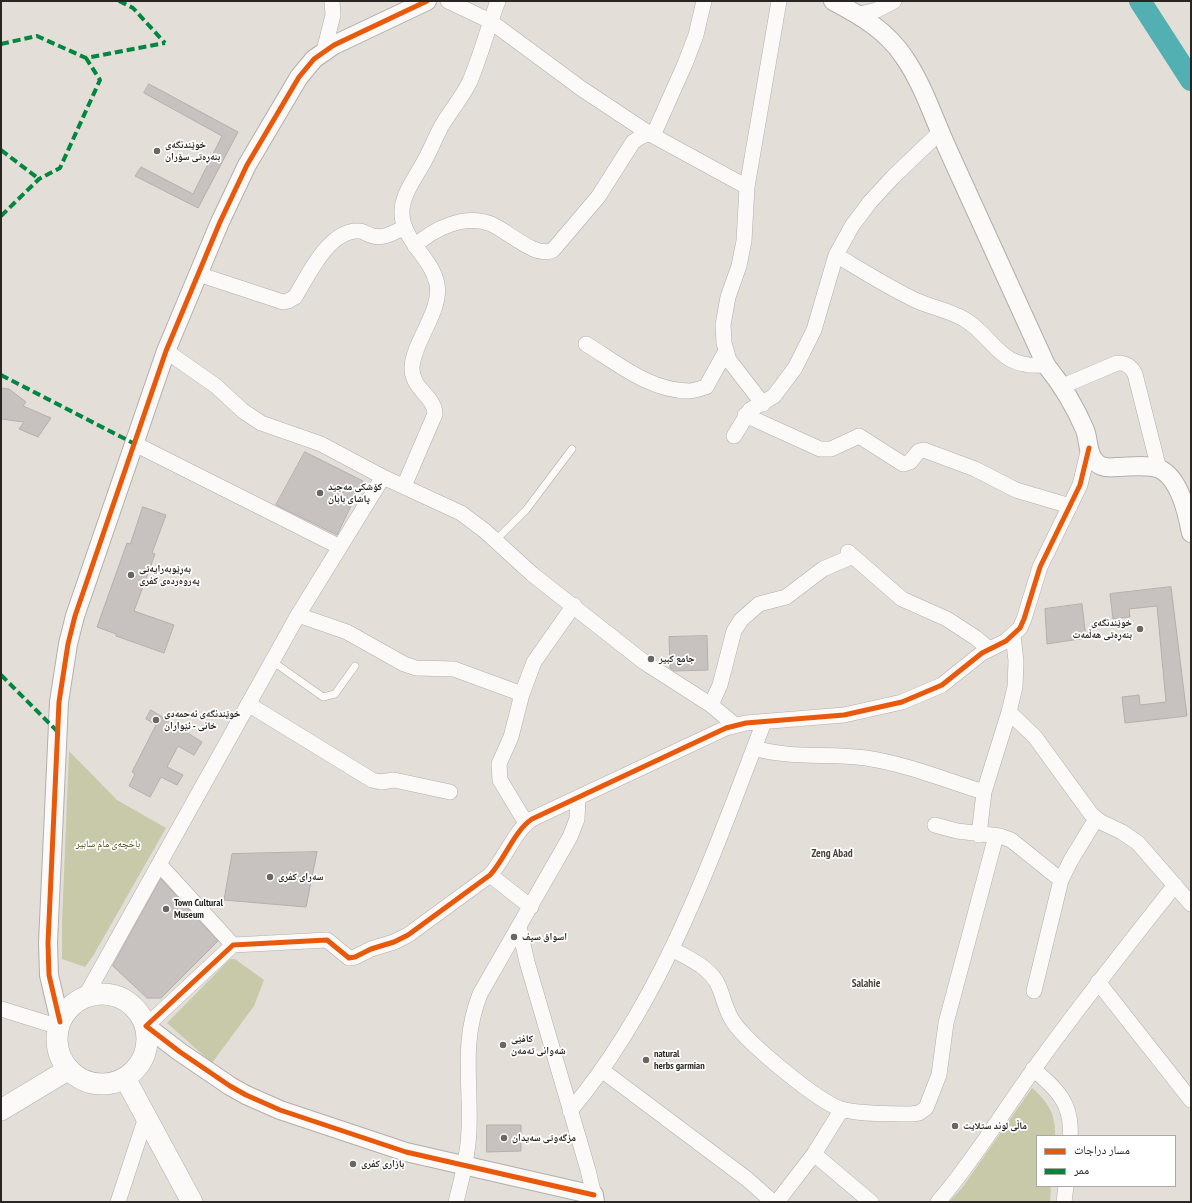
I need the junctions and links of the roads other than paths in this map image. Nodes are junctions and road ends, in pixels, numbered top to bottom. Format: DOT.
graph roads {
  1 [pos="332,1"];
  2 [pos="427,1"];
  3 [pos="448,1"];
  4 [pos="498,1"];
  5 [pos="704,1"];
  6 [pos="779,1"];
  7 [pos="834,1"];
  8 [pos="894,1"];
  9 [pos="860,14"];
  10 [pos="490,21"];
  11 [pos="324,51"];
  12 [pos="940,132"];
  13 [pos="650,134"];
  14 [pos="746,188"];
  15 [pos="405,227"];
  16 [pos="415,246"];
  17 [pos="836,255"];
  18 [pos="198,274"];
  19 [pos="586,344"];
  20 [pos="166,351"];
  21 [pos="726,351"];
  22 [pos="1046,365"];
  23 [pos="1063,386"];
  24 [pos="763,404"];
  25 [pos="745,415"];
  26 [pos="734,436"];
  27 [pos="135,444"];
  28 [pos="572,448"];
  29 [pos="1089,448"];
  30 [pos="1159,469"];
  31 [pos="383,477"];
  32 [pos="404,486"];
  33 [pos="1070,506"];
  34 [pos="1191,533"];
  35 [pos="495,541"];
  36 [pos="340,547"];
  37 [pos="574,605"];
  38 [pos="298,615"];
  39 [pos="1013,635"];
  40 [pos="989,649"];
  41 [pos="272,661"];
  42 [pos="355,666"];
  43 [pos="522,694"];
  44 [pos="248,704"];
  45 [pos="711,705"];
  46 [pos="1010,712"];
  47 [pos="764,722"];
  48 [pos="735,725"];
  49 [pos="754,748"];
  50 [pos="450,792"];
  51 [pos="984,792"];
  52 [pos="578,799"];
  53 [pos="1096,819"];
  54 [pos="526,823"];
  55 [pos="935,825"];
  56 [pos="979,834"];
  57 [pos="996,836"];
  58 [pos="159,864"];
  59 [pos="490,875"];
  60 [pos="1061,880"];
  61 [pos="1175,885"];
  62 [pos="1191,904"];
  63 [pos="531,907"];
  64 [pos="519,927"];
  65 [pos="233,945"];
  66 [pos="672,949"];
  67 [pos="1098,982"];
  68 [pos="1034,991"];
  69 [pos="85,997"];
  70 [pos="1,1009"];
  71 [pos="60,1024"];
  72 [pos="146,1026"];
  73 [pos="69,1069"];
  74 [pos="1033,1069"];
  75 [pos="603,1071"];
  76 [pos="125,1078"];
  77 [pos="1191,1100"];
  78 [pos="842,1109"];
  79 [pos="1,1110"];
  80 [pos="570,1111"];
  81 [pos="146,1117"];
  82 [pos="1070,1135"];
  83 [pos="814,1154"];
  84 [pos="465,1166"];
  85 [pos="1066,1187"];
  86 [pos="594,1199"];
  87 [pos="118,1202"];
  88 [pos="192,1202"];
  89 [pos="456,1202"];
  90 [pos="774,1202"];
  91 [pos="777,1202"];
  92 [pos="871,1202"];
  93 [pos="938,1202"];
  94 [pos="1064,1202"];
  1 -- 11 [label="street"];
  2 -- 11 [label="street"];
  3 -- 10 [label="street"];
  4 -- 10 [label="street"];
  5 -- 13 [label="street"];
  6 -- 14 [label="street"];
  7 -- 9 [label="street"];
  8 -- 9 [label="street"];
  9 -- 12 [label="street"];
  10 -- 13 [label="street"];
  10 -- 15 [label="street"];
  11 -- 18 [label="street"];
  12 -- 17 [label="street"];
  12 -- 22 [label="street"];
  13 -- 14 [label="street"];
  13 -- 16 [label="street"];
  14 -- 21 [label="street"];
  15 -- 16 [label="street"];
  15 -- 18 [label="street"];
  16 -- 32 [label="street"];
  17 -- 22 [label="street"];
  17 -- 24 [label="street"];
  18 -- 20 [label="street"];
  19 -- 21 [label="street"];
  20 -- 27 [label="street"];
  20 -- 31 [label="street"];
  21 -- 24 [label="street"];
  22 -- 23 [label="street"];
  23 -- 29 [label="street"];
  23 -- 30 [label="street"];
  24 -- 25 [label="street"];
  25 -- 26 [label="street"];
  25 -- 33 [label="street"];
  27 -- 36 [label="street"];
  27 -- 71 [label="street"];
  28 -- 35 [label="lane"];
  29 -- 30 [label="street"];
  29 -- 33 [label="street"];
  30 -- 34 [label="street"];
  31 -- 32 [label="street"];
  31 -- 36 [label="street"];
  32 -- 35 [label="street"];
  33 -- 39 [label="street"];
  35 -- 37 [label="street"];
  36 -- 38 [label="street"];
  37 -- 43 [label="street"];
  37 -- 45 [label="street"];
  38 -- 41 [label="street"];
  38 -- 43 [label="street"];
  39 -- 40 [label="street"];
  39 -- 46 [label="street"];
  40 -- 45 [label="street"];
  40 -- 47 [label="street"];
  41 -- 42 [label="lane"];
  41 -- 44 [label="street"];
  43 -- 54 [label="street"];
  44 -- 50 [label="street"];
  44 -- 58 [label="street"];
  45 -- 48 [label="street"];
  46 -- 51 [label="street"];
  46 -- 53 [label="street"];
  47 -- 48 [label="street"];
  47 -- 49 [label="street"];
  48 -- 52 [label="street"];
  49 -- 51 [label="street"];
  49 -- 66 [label="street"];
  51 -- 56 [label="street"];
  52 -- 54 [label="street"];
  52 -- 63 [label="street"];
  53 -- 60 [label="street"];
  53 -- 61 [label="street"];
  54 -- 59 [label="street"];
  55 -- 56 [label="street"];
  56 -- 57 [label="street"];
  57 -- 60 [label="street"];
  57 -- 78 [label="street"];
  58 -- 65 [label="street"];
  58 -- 69 [label="street"];
  59 -- 63 [label="street"];
  59 -- 65 [label="street"];
  60 -- 68 [label="street"];
  61 -- 62 [label="street"];
  61 -- 67 [label="street"];
  63 -- 64 [label="street"];
  64 -- 80 [label="street"];
  64 -- 84 [label="street"];
  65 -- 72 [label="street"];
  66 -- 75 [label="street"];
  66 -- 78 [label="street"];
  67 -- 74 [label="street"];
  67 -- 77 [label="street"];
  69 -- 71 [label="main road"];
  69 -- 72 [label="main road"];
  70 -- 71 [label="street"];
  71 -- 73 [label="main road"];
  72 -- 76 [label="main road"];
  72 -- 84 [label="street"];
  73 -- 76 [label="main road"];
  73 -- 79 [label="main road"];
  74 -- 82 [label="street"];
  74 -- 93 [label="street"];
  75 -- 80 [label="street"];
  75 -- 90 [label="street"];
  76 -- 81 [label="main road"];
  78 -- 83 [label="street"];
  80 -- 86 [label="street"];
  81 -- 87 [label="street"];
  81 -- 88 [label="main road"];
  83 -- 91 [label="street"];
  83 -- 92 [label="street"];
  84 -- 86 [label="street"];
  84 -- 89 [label="street"];
  85 -- 94 [label="street"];
}
